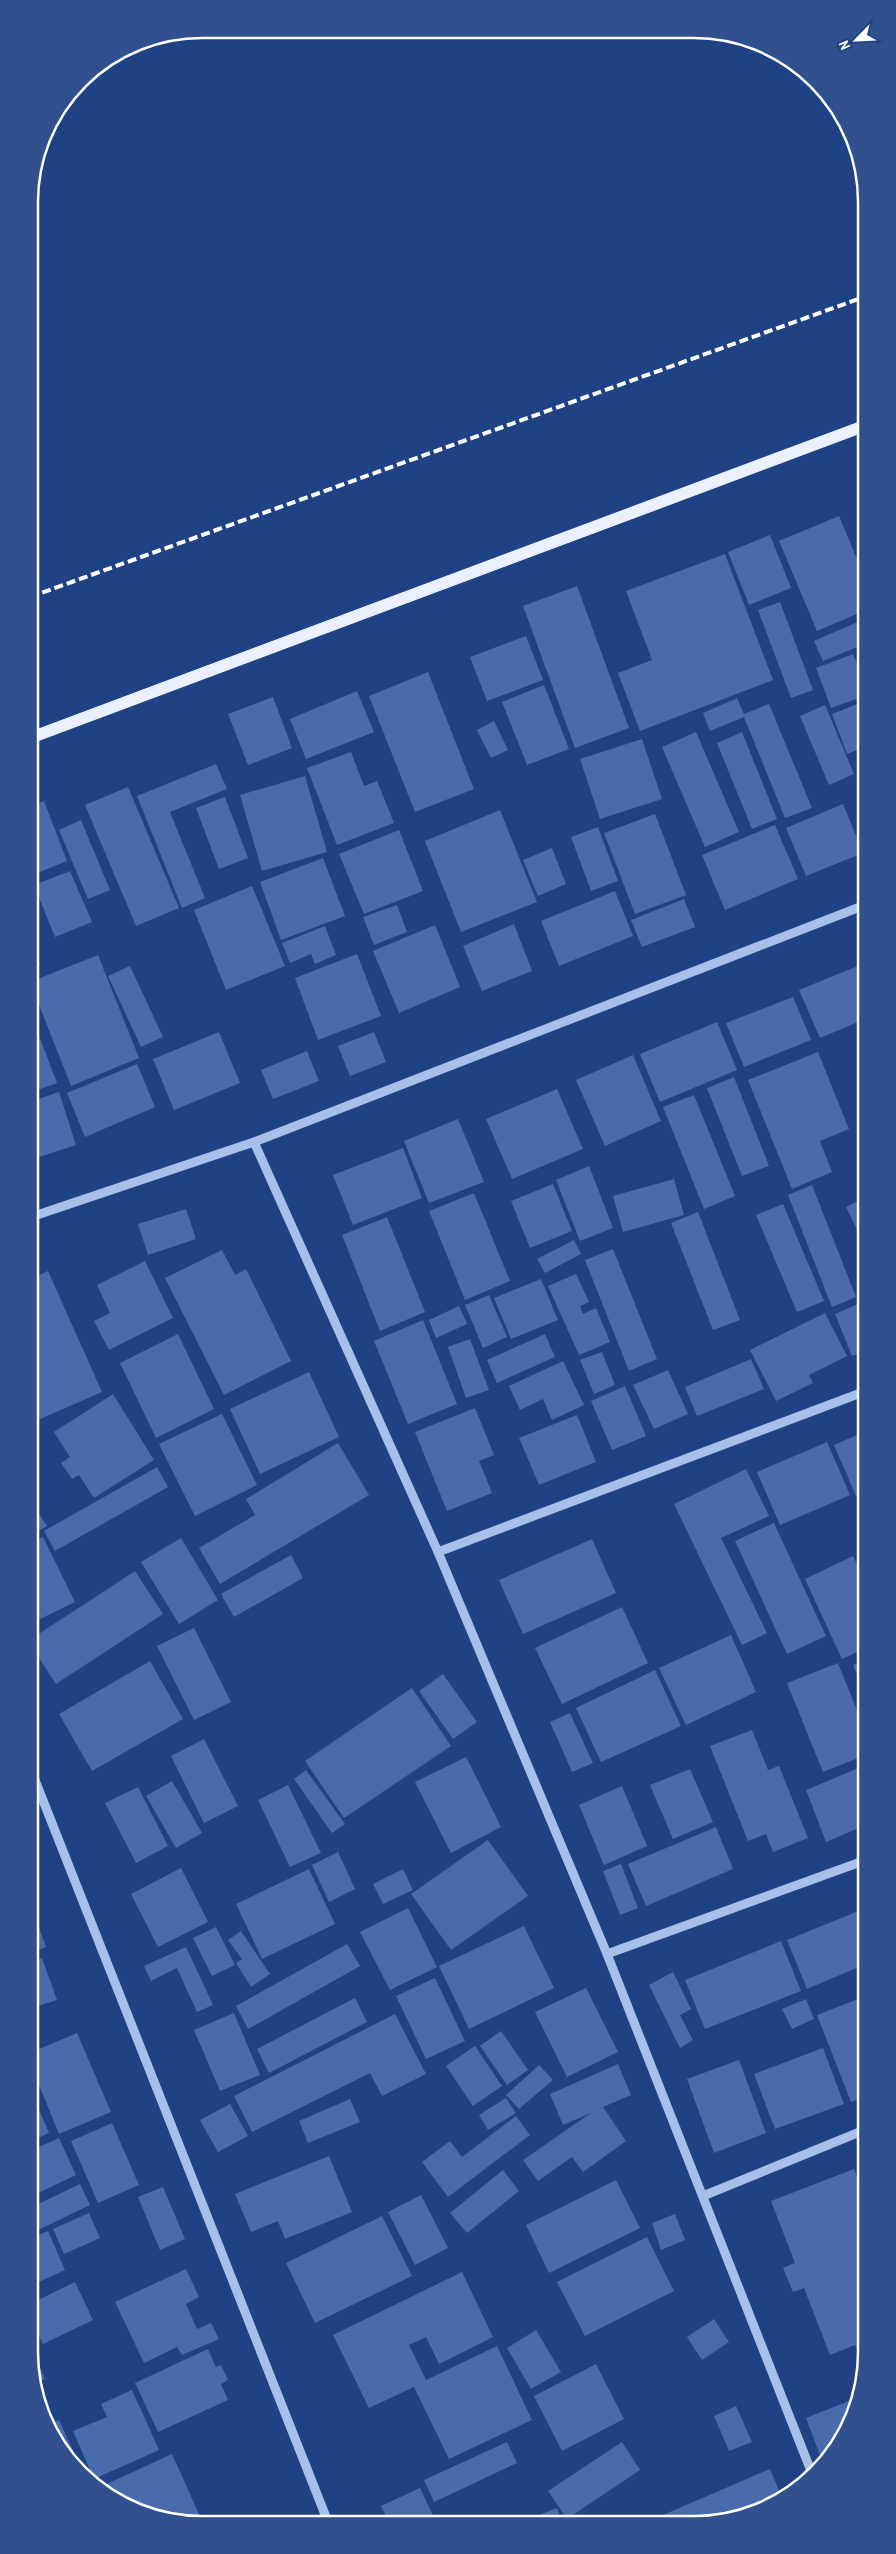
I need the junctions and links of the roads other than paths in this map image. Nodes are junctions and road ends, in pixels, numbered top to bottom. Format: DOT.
graph roads {
  1 [pos="858,428"];
  2 [pos="38,735"];
  3 [pos="858,908"];
  4 [pos="254,1142"];
  5 [pos="38,1214"];
  6 [pos="858,1394"];
  7 [pos="438,1552"];
  8 [pos="38,1788"];
  9 [pos="858,1863"];
  10 [pos="607,1954"];
  11 [pos="858,2133"];
  12 [pos="703,2196"];
  13 [pos="810,2469"];
  14 [pos="326,2516"];
  1 -- 2 [label="main road"];
  3 -- 4 [label="street"];
  4 -- 5 [label="street"];
  4 -- 7 [label="street"];
  6 -- 7 [label="street"];
  7 -- 10 [label="street"];
  8 -- 14 [label="street"];
  9 -- 10 [label="street"];
  10 -- 12 [label="street"];
  11 -- 12 [label="street"];
  12 -- 13 [label="street"];
}
